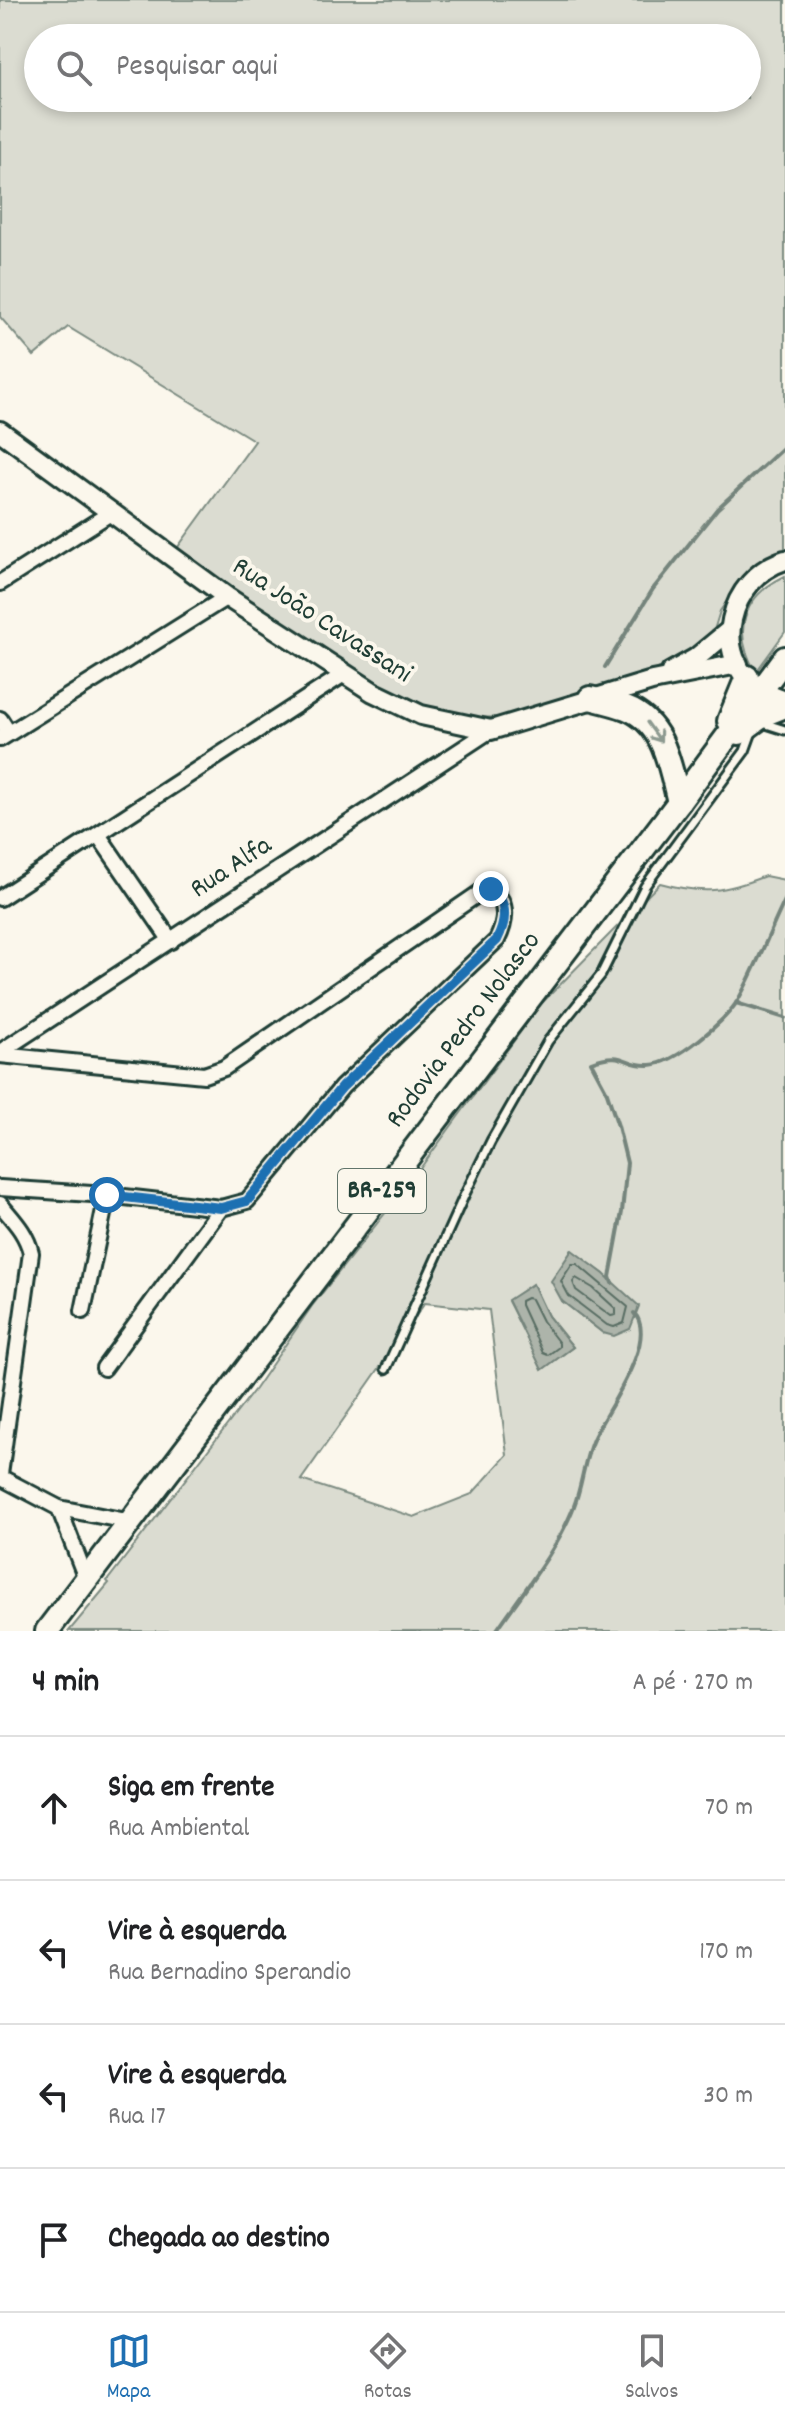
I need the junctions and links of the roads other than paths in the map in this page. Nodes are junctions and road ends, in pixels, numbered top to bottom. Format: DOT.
graph roads {
  1 [pos="0,431"];
  2 [pos="112,512"];
  3 [pos="785,560"];
  4 [pos="0,583"];
  5 [pos="227,597"];
  6 [pos="730,630"];
  7 [pos="785,658"];
  8 [pos="344,674"];
  9 [pos="749,678"];
  10 [pos="652,681"];
  11 [pos="590,698"];
  12 [pos="785,703"];
  13 [pos="0,719"];
  14 [pos="755,720"];
  15 [pos="491,730"];
  16 [pos="785,730"];
  17 [pos="5,736"];
  18 [pos="719,749"];
  19 [pos="679,802"];
  20 [pos="99,836"];
  21 [pos="0,898"];
  22 [pos="171,941"];
  23 [pos="0,1054"];
  24 [pos="0,1188"];
  25 [pos="107,1195"];
  26 [pos="0,1204"];
  27 [pos="221,1208"];
  28 [pos="83,1311"];
  29 [pos="104,1368"];
  30 [pos="386,1369"];
  31 [pos="0,1476"];
  32 [pos="59,1508"];
  33 [pos="132,1522"];
  34 [pos="87,1581"];
  35 [pos="47,1631"];
  1 -- 2 [label="main road, Rua João Cavassani"];
  2 -- 4 [label="street"];
  2 -- 5 [label="main road, Rua João Cavassani"];
  3 -- 6 [label="main road"];
  5 -- 8 [label="main road, Rua João Cavassani"];
  5 -- 17 [label="street"];
  6 -- 9 [label="main road"];
  6 -- 10 [label="main road"];
  7 -- 9 [label="highway, Rodovia Pedro Nolasco / BR-259"];
  8 -- 15 [label="main road, Rua João Cavassani"];
  8 -- 20 [label="street"];
  9 -- 10 [label="main road"];
  9 -- 12 [label="main road"];
  9 -- 18 [label="highway, Rodovia Pedro Nolasco / BR-259"];
  10 -- 11 [label="main road"];
  11 -- 15 [label="main road"];
  11 -- 19 [label="highway, one-way"];
  12 -- 14 [label="highway"];
  13 -- 17 [label="street"];
  14 -- 16 [label="lane"];
  14 -- 18 [label="highway"];
  14 -- 30 [label="lane"];
  15 -- 22 [label="street, Rua Alfa"];
  18 -- 19 [label="highway, Rodovia Pedro Nolasco / BR-259"];
  19 -- 33 [label="highway, Rodovia Pedro Nolasco / BR-259"];
  20 -- 21 [label="street"];
  20 -- 22 [label="street"];
  22 -- 23 [label="street, Rua Alfa"];
  23 -- 27 [label="street"];
  24 -- 25 [label="street"];
  25 -- 27 [label="street"];
  25 -- 28 [label="street"];
  26 -- 31 [label="street"];
  27 -- 29 [label="street"];
  31 -- 32 [label="street"];
  32 -- 33 [label="street"];
  32 -- 34 [label="street"];
  33 -- 34 [label="highway, Rodovia Pedro Nolasco / BR-259"];
  34 -- 35 [label="highway, Rodovia Pedro Nolasco / BR-259"];
}
